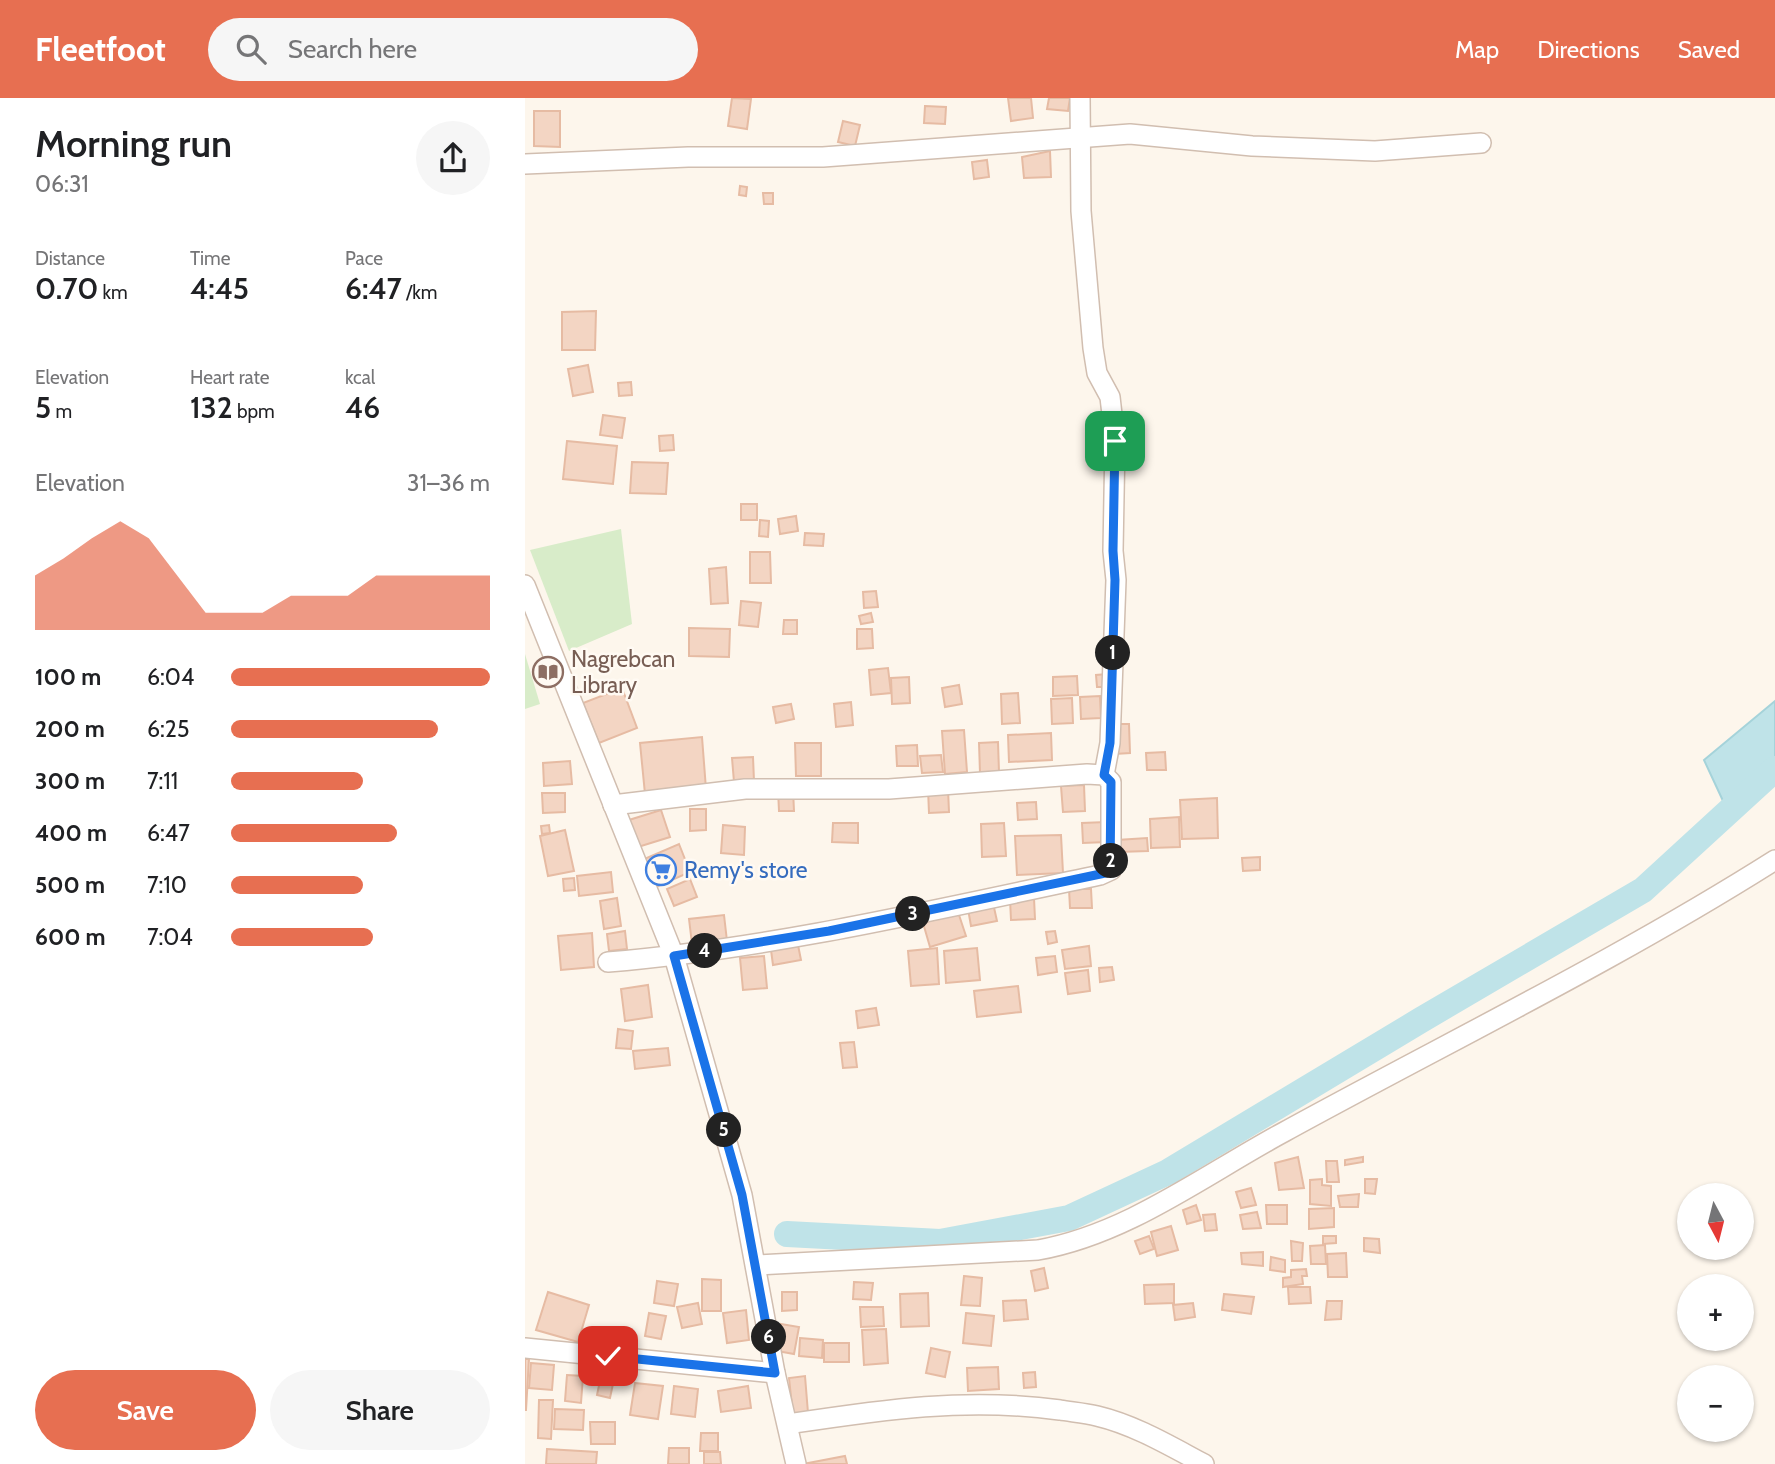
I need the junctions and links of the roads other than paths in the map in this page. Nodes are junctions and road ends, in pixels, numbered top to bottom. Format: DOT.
graph roads {
  1 [pos="1080,98"];
  2 [pos="1079,137"];
  3 [pos="1481,143"];
  4 [pos="525,164"];
  5 [pos="525,585"];
  6 [pos="1104,775"];
  7 [pos="613,805"];
  8 [pos="1775,860"];
  9 [pos="674,956"];
  10 [pos="608,962"];
  11 [pos="756,1265"];
  12 [pos="525,1348"];
  13 [pos="775,1373"];
  14 [pos="788,1424"];
  15 [pos="796,1464"];
  16 [pos="1204,1464"];
  1 -- 2 [label="street"];
  2 -- 3 [label="street"];
  2 -- 4 [label="street"];
  2 -- 6 [label="street"];
  5 -- 7 [label="street"];
  6 -- 7 [label="street"];
  6 -- 9 [label="street"];
  7 -- 9 [label="street"];
  8 -- 11 [label="street"];
  9 -- 10 [label="street"];
  9 -- 11 [label="street"];
  11 -- 13 [label="street"];
  12 -- 13 [label="street"];
  13 -- 14 [label="street"];
  14 -- 15 [label="street"];
  14 -- 16 [label="street"];
}
